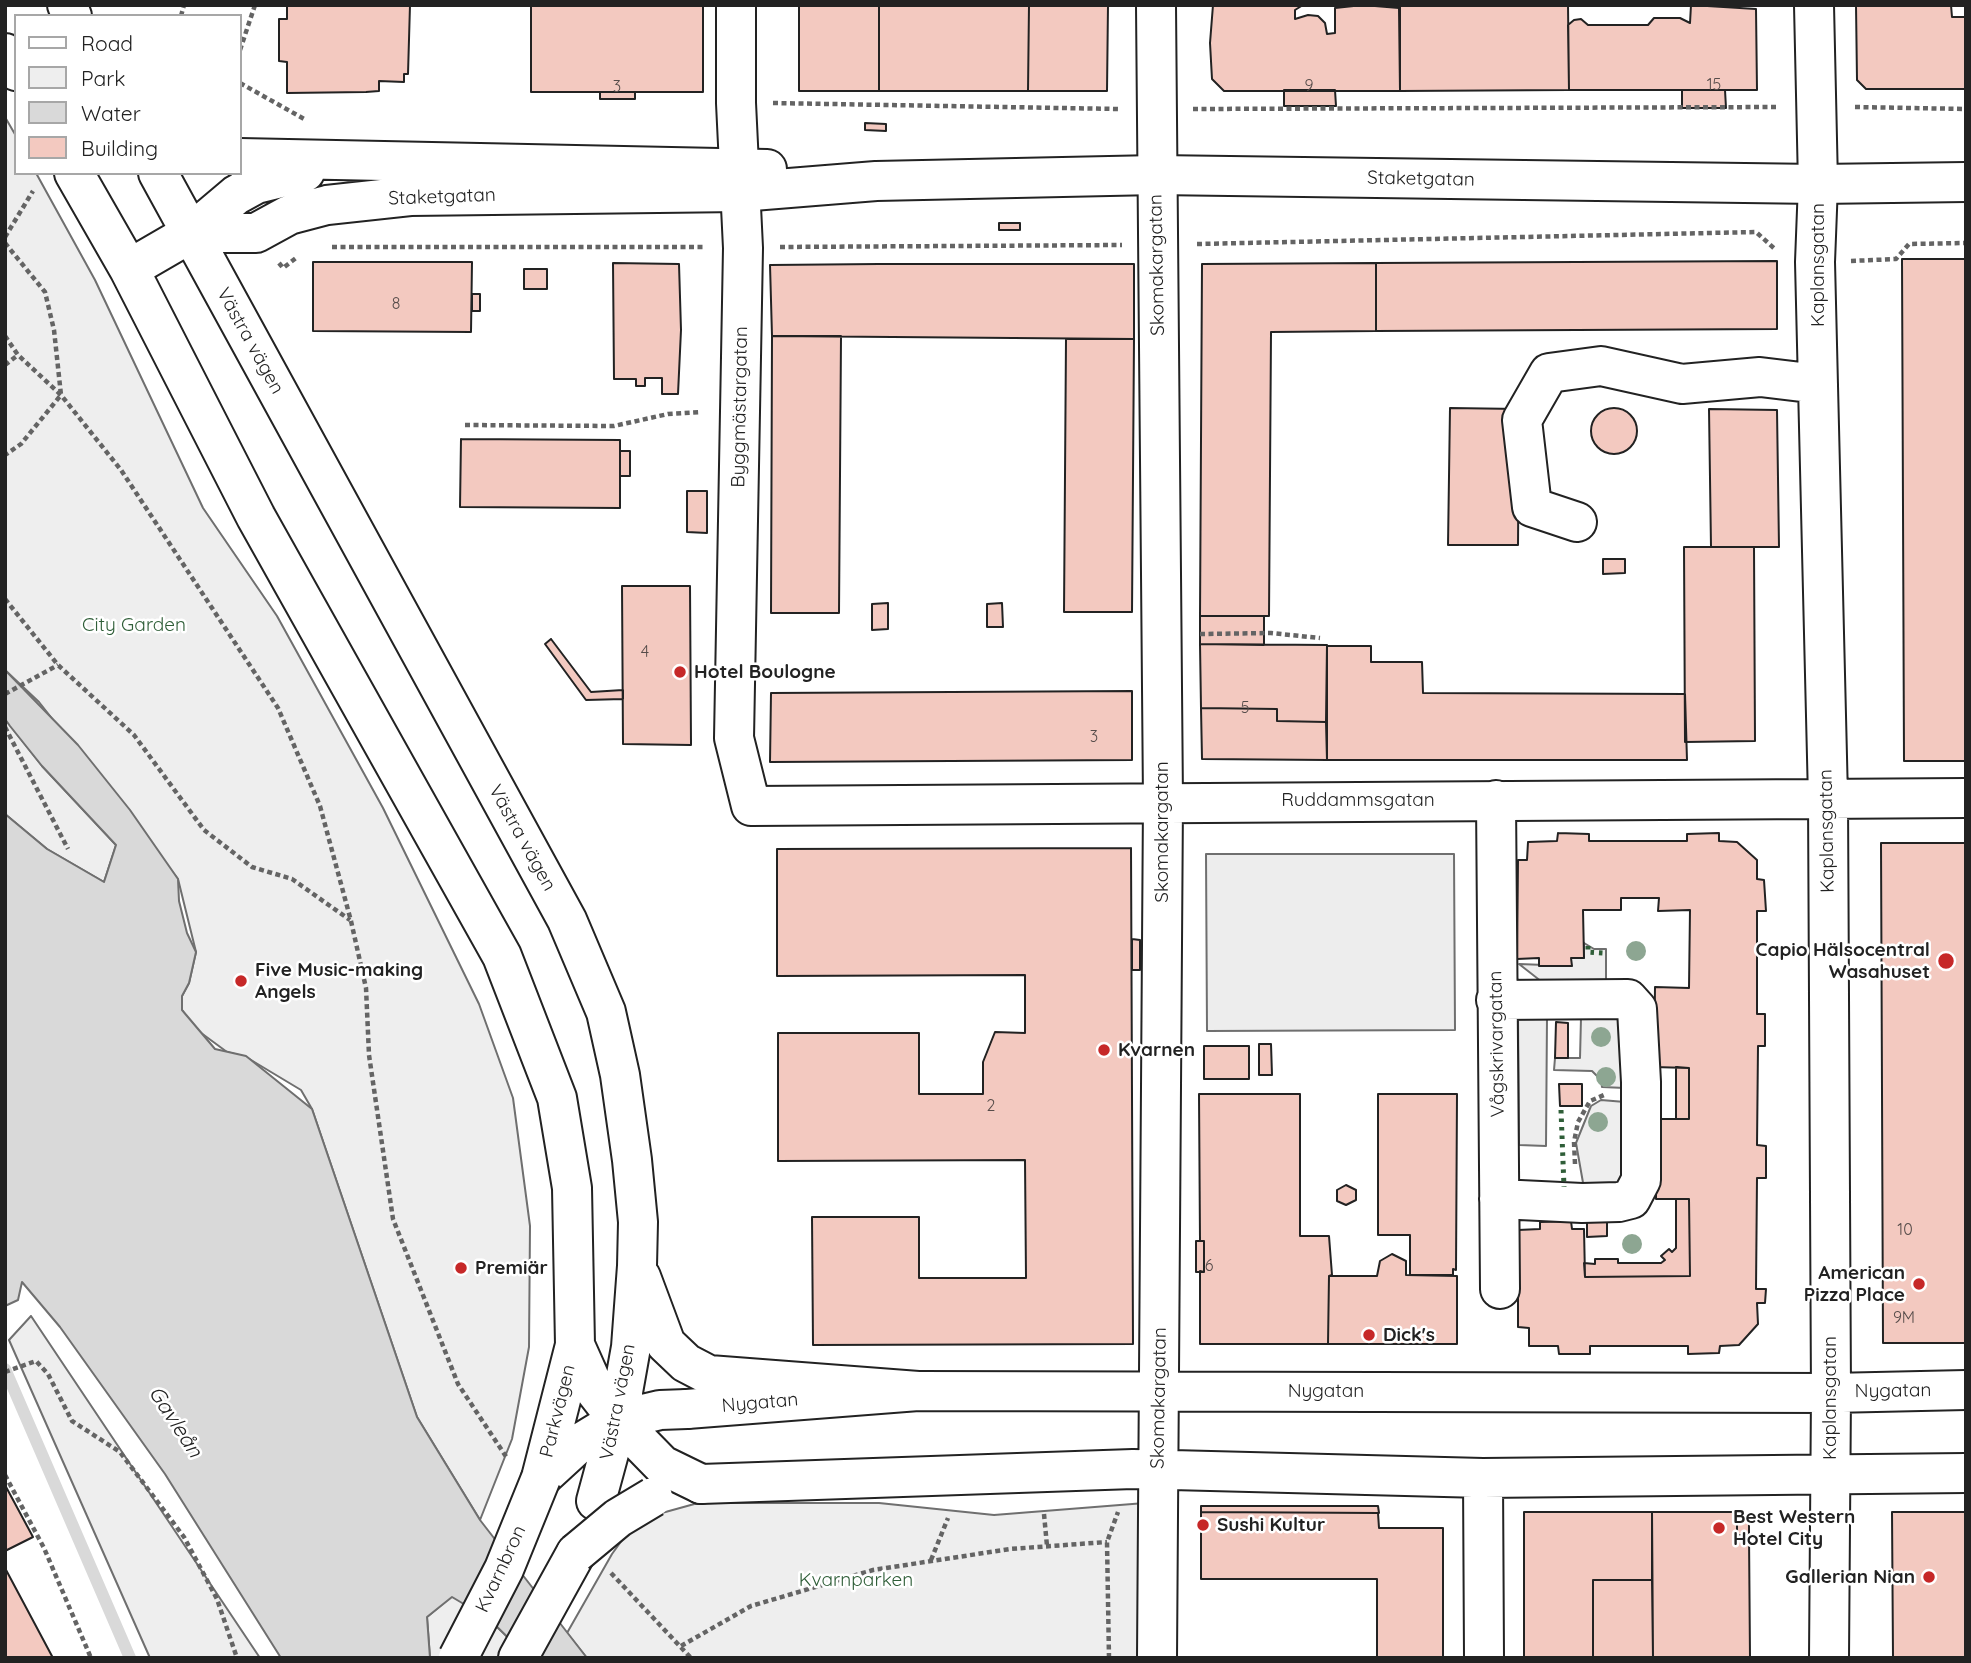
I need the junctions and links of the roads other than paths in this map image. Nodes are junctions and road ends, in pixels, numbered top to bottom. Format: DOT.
graph roads {
  1 [pos="736,5"];
  2 [pos="1156,5"];
  3 [pos="1814,5"];
  4 [pos="242,158"];
  5 [pos="348,162"];
  6 [pos="75,175"];
  7 [pos="159,175"];
  8 [pos="1156,175"];
  9 [pos="740,179"];
  10 [pos="1966,182"];
  11 [pos="1818,184"];
  12 [pos="191,233"];
  13 [pos="129,269"];
  14 [pos="1818,384"];
  15 [pos="1577,522"];
  16 [pos="1828,798"];
  17 [pos="1966,798"];
  18 [pos="1496,800"];
  19 [pos="1163,801"];
  20 [pos="751,806"];
  21 [pos="1496,1000"];
  22 [pos="1499,1199"];
  23 [pos="637,1266"];
  24 [pos="1500,1289"];
  25 [pos="575,1345"];
  26 [pos="1966,1390"];
  27 [pos="918,1391"];
  28 [pos="1158,1391"];
  29 [pos="1831,1393"];
  30 [pos="618,1420"];
  31 [pos="1145,1469"];
  32 [pos="527,1472"];
  33 [pos="1830,1472"];
  34 [pos="1966,1473"];
  35 [pos="1483,1478"];
  36 [pos="701,1484"];
  37 [pos="589,1558"];
  38 [pos="458,1658"];
  39 [pos="518,1658"];
  40 [pos="1157,1658"];
  41 [pos="1483,1658"];
  42 [pos="1829,1658"];
  1 -- 9 [label="street, Byggmästargatan"];
  2 -- 8 [label="street, Skomakargatan"];
  3 -- 11 [label="street, Kaplansgatan"];
  4 -- 5 [label="street, Staketgatan"];
  5 -- 9 [label="street, Staketgatan"];
  5 -- 12 [label="street, Staketgatan"];
  6 -- 13 [label="street"];
  7 -- 12 [label="street, Västra vägen"];
  8 -- 9 [label="street, Staketgatan"];
  8 -- 11 [label="street, Staketgatan"];
  8 -- 19 [label="street, Skomakargatan"];
  9 -- 12 [label="street, Staketgatan"];
  9 -- 20 [label="street, Byggmästargatan"];
  10 -- 11 [label="street, Staketgatan"];
  11 -- 14 [label="street, Kaplansgatan"];
  12 -- 13 [label="street"];
  12 -- 23 [label="street, Västra vägen"];
  13 -- 25 [label="street"];
  14 -- 15 [label="street"];
  14 -- 16 [label="street, Kaplansgatan"];
  16 -- 17 [label="street, Ruddammsgatan"];
  16 -- 18 [label="street, Ruddammsgatan"];
  16 -- 29 [label="street, Kaplansgatan"];
  18 -- 19 [label="street, Ruddammsgatan"];
  18 -- 21 [label="street, Vågskrivargatan"];
  19 -- 20 [label="street, Ruddammsgatan"];
  19 -- 28 [label="street, Skomakargatan"];
  21 -- 22 [label="street, Vågskrivargatan"];
  21 -- 22 [label="street"];
  22 -- 24 [label="street, Vågskrivargatan"];
  23 -- 27 [label="street"];
  23 -- 30 [label="street, Västra vägen"];
  25 -- 30 [label="street"];
  25 -- 32 [label="street, Parkvägen"];
  26 -- 29 [label="street, Nygatan"];
  27 -- 28 [label="street, Nygatan"];
  27 -- 30 [label="street, Nygatan"];
  28 -- 29 [label="street, Nygatan"];
  28 -- 31 [label="street, Skomakargatan"];
  29 -- 33 [label="street, Kaplansgatan"];
  30 -- 32 [label="street, Nygatan"];
  30 -- 36 [label="street"];
  30 -- 37 [label="street, Västra vägen"];
  31 -- 35 [label="street"];
  31 -- 36 [label="street"];
  31 -- 40 [label="street, Skomakargatan"];
  32 -- 38 [label="street, Kvarnbron, bridge"];
  33 -- 34 [label="street"];
  33 -- 35 [label="street"];
  33 -- 42 [label="street, Kaplansgatan"];
  35 -- 41 [label="street"];
  36 -- 37 [label="street, bridge"];
  37 -- 39 [label="street"];
}
